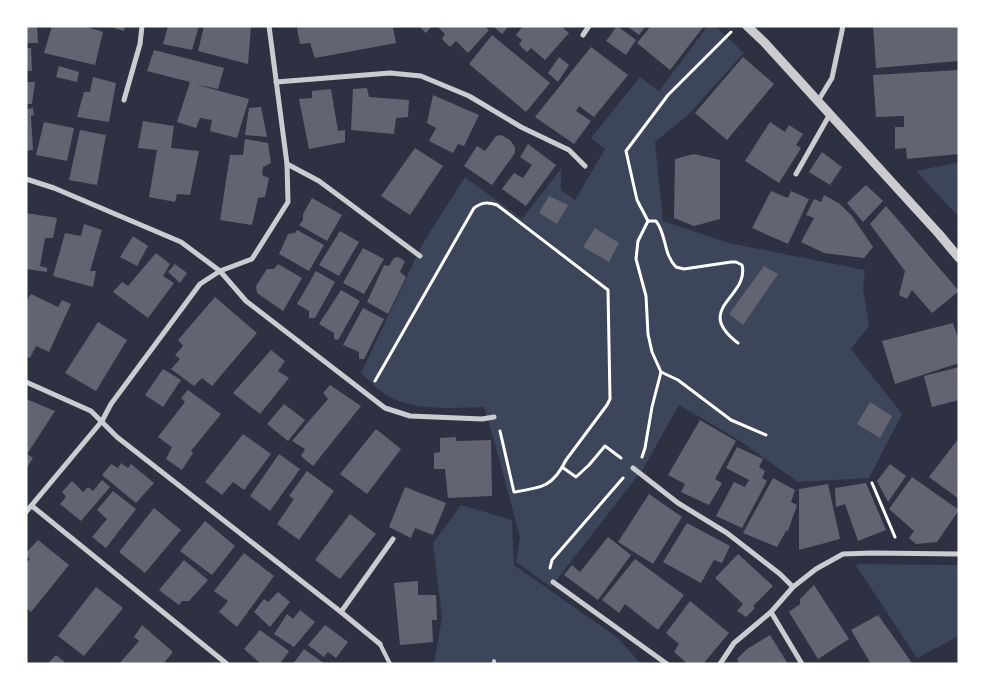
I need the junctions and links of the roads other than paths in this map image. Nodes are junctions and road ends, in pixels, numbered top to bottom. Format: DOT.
graph roads {
  1 [pos="142,26"];
  2 [pos="269,26"];
  3 [pos="589,26"];
  4 [pos="747,26"];
  5 [pos="843,26"];
  6 [pos="583,35"];
  7 [pos="276,82"];
  8 [pos="124,100"];
  9 [pos="818,101"];
  10 [pos="830,114"];
  11 [pos="287,164"];
  12 [pos="585,166"];
  13 [pos="796,174"];
  14 [pos="26,179"];
  15 [pos="420,256"];
  16 [pos="959,258"];
  17 [pos="220,271"];
  18 [pos="26,382"];
  19 [pos="494,417"];
  20 [pos="102,421"];
  21 [pos="633,468"];
  22 [pos="32,506"];
  23 [pos="26,512"];
  24 [pos="393,539"];
  25 [pos="959,554"];
  26 [pos="553,582"];
  27 [pos="793,587"];
  28 [pos="341,612"];
  29 [pos="772,612"];
  30 [pos="380,644"];
  31 [pos="227,664"];
  32 [pos="390,664"];
  33 [pos="667,664"];
  34 [pos="720,664"];
  35 [pos="802,664"];
  1 -- 8 [label="street"];
  2 -- 7 [label="street"];
  3 -- 6 [label="street"];
  4 -- 9 [label="street"];
  5 -- 9 [label="street"];
  7 -- 11 [label="street"];
  7 -- 12 [label="street"];
  9 -- 10 [label="street"];
  10 -- 13 [label="street"];
  10 -- 16 [label="street"];
  11 -- 15 [label="street"];
  11 -- 17 [label="street"];
  14 -- 17 [label="street"];
  17 -- 19 [label="street"];
  17 -- 20 [label="street"];
  18 -- 20 [label="street"];
  20 -- 22 [label="street"];
  20 -- 28 [label="street"];
  21 -- 27 [label="street"];
  22 -- 23 [label="street"];
  22 -- 31 [label="street"];
  24 -- 28 [label="street"];
  25 -- 27 [label="street"];
  26 -- 33 [label="street"];
  27 -- 29 [label="street"];
  28 -- 30 [label="street"];
  29 -- 34 [label="street"];
  29 -- 35 [label="street"];
  30 -- 32 [label="lane"];
}
